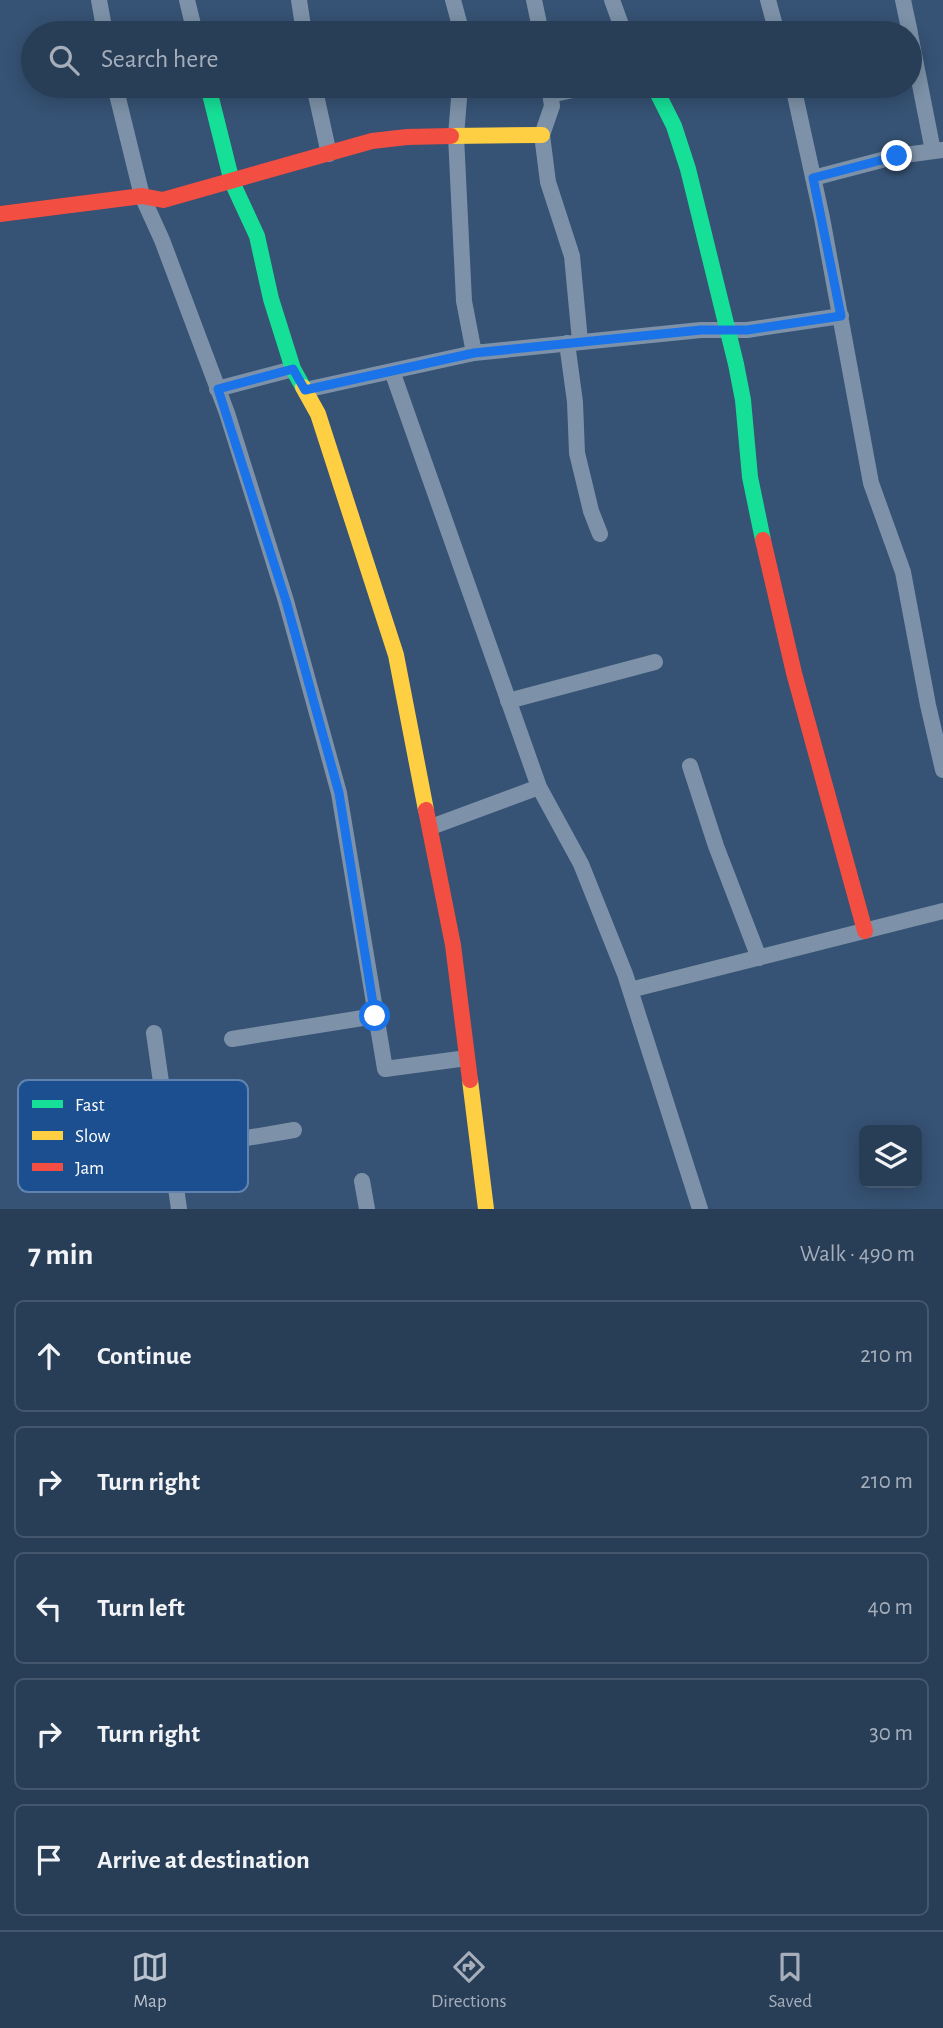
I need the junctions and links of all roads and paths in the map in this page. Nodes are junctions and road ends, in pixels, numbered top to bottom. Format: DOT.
graph roads {
  1 [pos="99,0"];
  2 [pos="187,0"];
  3 [pos="299,0"];
  4 [pos="453,0"];
  5 [pos="534,0"];
  6 [pos="612,0"];
  7 [pos="768,0"];
  8 [pos="903,0"];
  9 [pos="103,21"];
  10 [pos="192,21"];
  11 [pos="302,21"];
  12 [pos="459,21"];
  13 [pos="538,21"];
  14 [pos="620,21"];
  15 [pos="774,21"];
  16 [pos="907,21"];
  17 [pos="922,84"];
  18 [pos="117,98"];
  19 [pos="211,98"];
  20 [pos="316,98"];
  21 [pos="459,98"];
  22 [pos="551,98"];
  23 [pos="661,98"];
  24 [pos="796,98"];
  25 [pos="542,135"];
  26 [pos="456,136"];
  27 [pos="938,150"];
  28 [pos="328,154"];
  29 [pos="813,178"];
  30 [pos="232,182"];
  31 [pos="142,196"];
  32 [pos="0,214"];
  33 [pos="841,316"];
  34 [pos="729,330"];
  35 [pos="573,342"];
  36 [pos="474,353"];
  37 [pos="293,369"];
  38 [pos="392,371"];
  39 [pos="218,389"];
  40 [pos="305,390"];
  41 [pos="600,534"];
  42 [pos="655,662"];
  43 [pos="508,701"];
  44 [pos="690,766"];
  45 [pos="943,770"];
  46 [pos="539,787"];
  47 [pos="431,827"];
  48 [pos="943,911"];
  49 [pos="865,931"];
  50 [pos="759,958"];
  51 [pos="630,990"];
  52 [pos="375,1016"];
  53 [pos="154,1033"];
  54 [pos="232,1039"];
  55 [pos="467,1058"];
  56 [pos="160,1080"];
  57 [pos="294,1130"];
  58 [pos="248,1138"];
  59 [pos="362,1181"];
  60 [pos="367,1209"];
  61 [pos="486,1209"];
  62 [pos="700,1209"];
  1 -- 9 [label="street"];
  2 -- 10 [label="street"];
  3 -- 11 [label="street"];
  4 -- 12 [label="street"];
  5 -- 13 [label="street"];
  6 -- 14 [label="street"];
  7 -- 15 [label="street"];
  8 -- 16 [label="street"];
  17 -- 27 [label="street"];
  18 -- 31 [label="street"];
  19 -- 30 [label="street"];
  20 -- 28 [label="street"];
  21 -- 26 [label="street"];
  22 -- 25 [label="street"];
  23 -- 34 [label="street"];
  24 -- 29 [label="street"];
  25 -- 26 [label="street"];
  25 -- 35 [label="street"];
  26 -- 28 [label="street"];
  26 -- 36 [label="street"];
  27 -- 29 [label="street"];
  28 -- 30 [label="street"];
  29 -- 33 [label="street"];
  30 -- 31 [label="street"];
  30 -- 37 [label="street"];
  31 -- 32 [label="street"];
  31 -- 39 [label="street"];
  33 -- 34 [label="street"];
  33 -- 45 [label="street"];
  34 -- 35 [label="street"];
  34 -- 49 [label="street"];
  35 -- 36 [label="street"];
  35 -- 41 [label="street"];
  36 -- 38 [label="street"];
  37 -- 39 [label="street"];
  37 -- 40 [label="street"];
  38 -- 40 [label="street"];
  38 -- 43 [label="street"];
  39 -- 52 [label="street"];
  40 -- 47 [label="street"];
  42 -- 43 [label="street"];
  43 -- 46 [label="street"];
  44 -- 50 [label="street"];
  46 -- 47 [label="street"];
  46 -- 51 [label="street"];
  47 -- 55 [label="street"];
  48 -- 49 [label="street"];
  49 -- 50 [label="street"];
  50 -- 51 [label="street"];
  51 -- 62 [label="street"];
  52 -- 54 [label="street"];
  52 -- 55 [label="street"];
  53 -- 56 [label="street"];
  55 -- 61 [label="street"];
  57 -- 58 [label="street"];
  59 -- 60 [label="street"];
}
